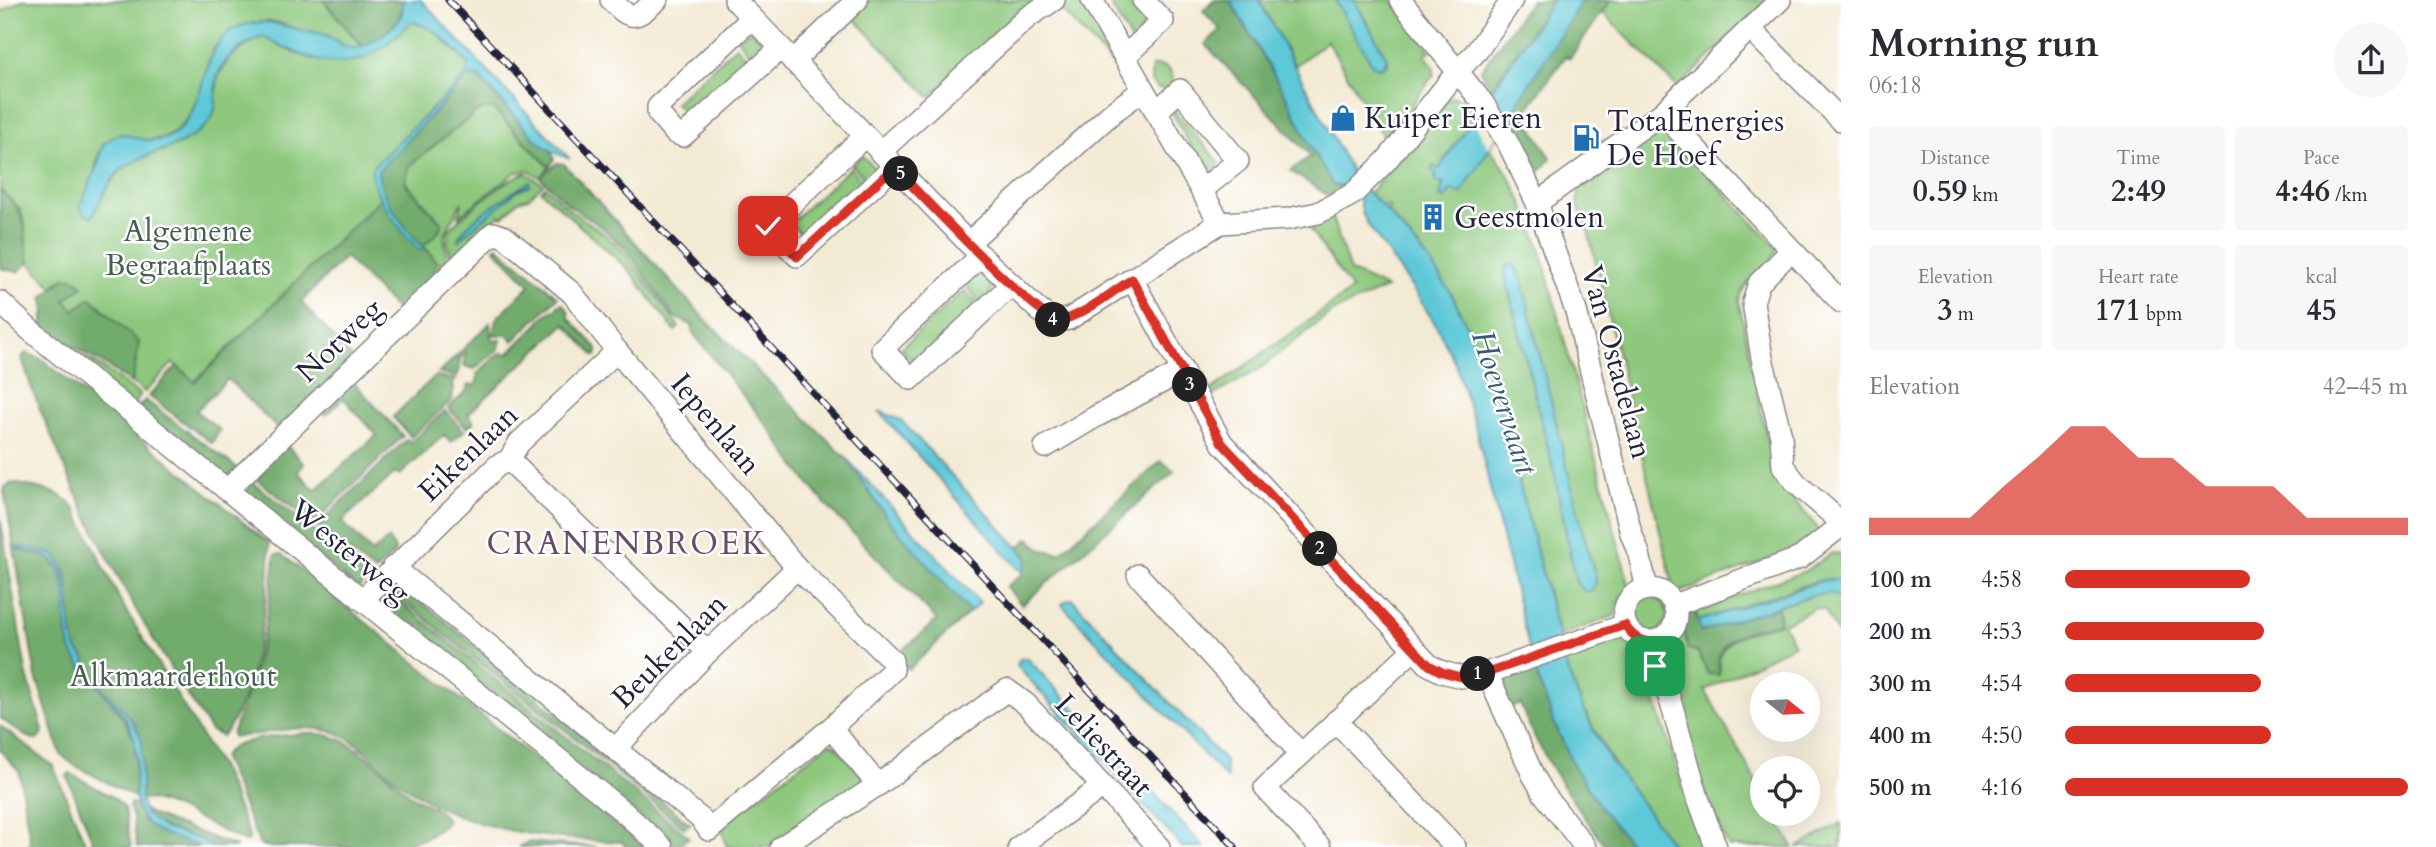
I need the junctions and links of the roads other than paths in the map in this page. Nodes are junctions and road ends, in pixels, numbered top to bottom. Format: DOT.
graph roads {
  1 [pos="611,0"];
  2 [pos="657,0"];
  3 [pos="735,0"];
  4 [pos="857,0"];
  5 [pos="1054,0"];
  6 [pos="1092,0"];
  7 [pos="1143,0"];
  8 [pos="1400,0"];
  9 [pos="1512,0"];
  10 [pos="1780,0"];
  11 [pos="752,18"];
  12 [pos="1750,29"];
  13 [pos="787,55"];
  14 [pos="1125,56"];
  15 [pos="1457,72"];
  16 [pos="1143,90"];
  17 [pos="1156,112"];
  18 [pos="1662,113"];
  19 [pos="1841,120"];
  20 [pos="865,136"];
  21 [pos="887,160"];
  22 [pos="1202,190"];
  23 [pos="1538,202"];
  24 [pos="1220,223"];
  25 [pos="493,233"];
  26 [pos="974,249"];
  27 [pos="1791,251"];
  28 [pos="1132,279"];
  29 [pos="1011,285"];
  30 [pos="1841,302"];
  31 [pos="2,308"];
  32 [pos="617,351"];
  33 [pos="1183,371"];
  34 [pos="1045,447"];
  35 [pos="509,460"];
  36 [pos="227,490"];
  37 [pos="1841,524"];
  38 [pos="393,567"];
  39 [pos="797,568"];
  40 [pos="1138,575"];
  41 [pos="1642,590"];
  42 [pos="362,600"];
  43 [pos="1675,605"];
  44 [pos="1625,625"];
  45 [pos="1654,641"];
  46 [pos="1414,649"];
  47 [pos="708,652"];
  48 [pos="1487,673"];
  49 [pos="1336,721"];
  50 [pos="831,728"];
  51 [pos="615,749"];
  52 [pos="1301,754"];
  53 [pos="878,785"];
  54 [pos="1102,787"];
  55 [pos="709,838"];
  56 [pos="662,847"];
  57 [pos="780,847"];
  58 [pos="1018,847"];
  59 [pos="1159,847"];
  60 [pos="1320,847"];
  61 [pos="1455,847"];
  62 [pos="1585,847"];
  63 [pos="1716,847"];
  1 -- 2 [label="street"];
  3 -- 11 [label="street"];
  4 -- 13 [label="street"];
  5 -- 21 [label="street"];
  6 -- 14 [label="street"];
  7 -- 14 [label="street"];
  8 -- 15 [label="street, Van Ostadelaan"];
  9 -- 15 [label="street"];
  10 -- 12 [label="street"];
  11 -- 13 [label="street"];
  11 -- 13 [label="street"];
  12 -- 18 [label="street"];
  12 -- 19 [label="street"];
  13 -- 20 [label="street"];
  14 -- 16 [label="street"];
  15 -- 23 [label="street, Van Ostadelaan"];
  15 -- 24 [label="street"];
  16 -- 17 [label="street"];
  16 -- 26 [label="street"];
  17 -- 22 [label="street"];
  17 -- 22 [label="street"];
  18 -- 23 [label="street"];
  18 -- 27 [label="street"];
  20 -- 21 [label="street"];
  20 -- 21 [label="street"];
  21 -- 26 [label="street"];
  22 -- 24 [label="street"];
  23 -- 41 [label="street, Van Ostadelaan"];
  24 -- 28 [label="street"];
  25 -- 32 [label="street, Iepenlaan"];
  25 -- 36 [label="street, Notweg"];
  26 -- 29 [label="street"];
  26 -- 29 [label="street"];
  27 -- 30 [label="street"];
  27 -- 37 [label="street"];
  28 -- 29 [label="street"];
  28 -- 33 [label="street"];
  31 -- 36 [label="street, Westerweg"];
  32 -- 35 [label="street, Eikenlaan"];
  32 -- 39 [label="street, Iepenlaan"];
  33 -- 34 [label="street"];
  33 -- 46 [label="street"];
  35 -- 38 [label="street, Eikenlaan"];
  35 -- 47 [label="street"];
  36 -- 42 [label="street, Westerweg"];
  37 -- 43 [label="street"];
  38 -- 42 [label="street, Eikenlaan"];
  38 -- 51 [label="street, Westerweg"];
  39 -- 47 [label="street, Beukenlaan"];
  39 -- 50 [label="street, Iepenlaan"];
  40 -- 52 [label="street"];
  41 -- 43 [label="street"];
  41 -- 44 [label="street"];
  42 -- 56 [label="street, Westerweg"];
  43 -- 45 [label="street"];
  44 -- 45 [label="street"];
  44 -- 48 [label="street"];
  45 -- 63 [label="street"];
  46 -- 48 [label="street"];
  46 -- 49 [label="street"];
  47 -- 51 [label="street, Beukenlaan"];
  48 -- 62 [label="street"];
  49 -- 52 [label="street"];
  49 -- 61 [label="street"];
  50 -- 53 [label="street"];
  50 -- 55 [label="street"];
  51 -- 55 [label="street, Westerweg"];
  52 -- 60 [label="street"];
  53 -- 54 [label="street, Leliestraat"];
  53 -- 57 [label="street"];
  54 -- 58 [label="street"];
  54 -- 59 [label="street, Leliestraat"];
}
